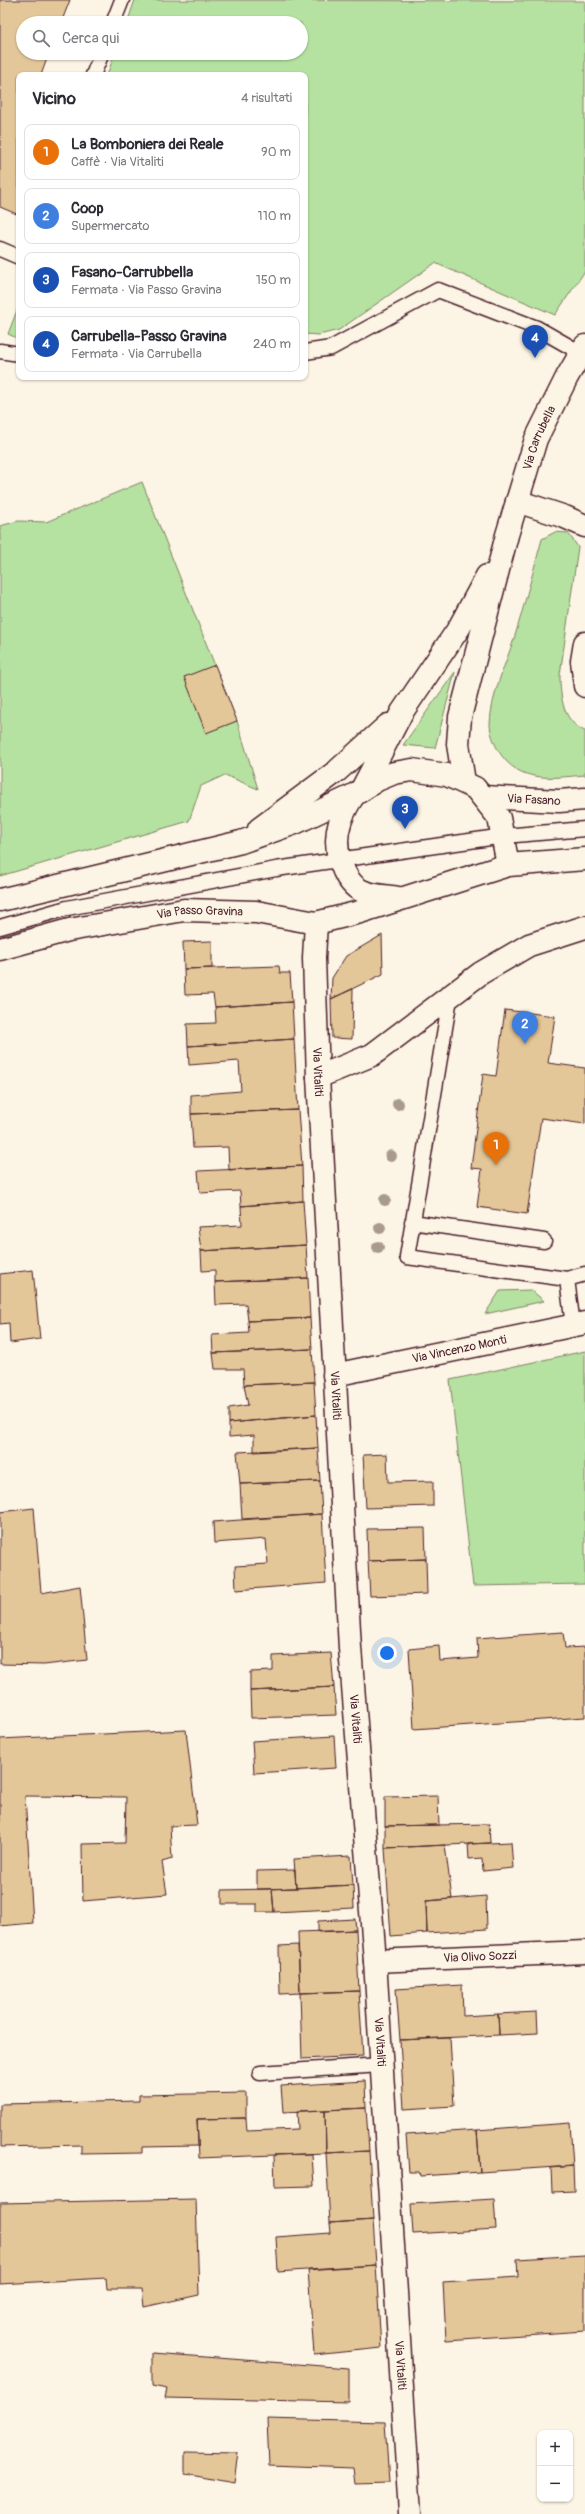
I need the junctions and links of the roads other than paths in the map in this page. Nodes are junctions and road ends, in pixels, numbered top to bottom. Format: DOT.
graph roads {
  1 [pos="122,0"];
  2 [pos="116,16"];
  3 [pos="99,60"];
  4 [pos="94,72"];
  5 [pos="0,249"];
  6 [pos="16,255"];
  7 [pos="583,350"];
  8 [pos="0,351"];
  9 [pos="308,352"];
  10 [pos="16,354"];
  11 [pos="518,501"];
  12 [pos="585,526"];
  13 [pos="507,535"];
  14 [pos="585,642"];
  15 [pos="585,686"];
  16 [pos="402,712"];
  17 [pos="464,782"];
  18 [pos="358,792"];
  19 [pos="484,797"];
  20 [pos="585,799"];
  21 [pos="585,829"];
  22 [pos="504,836"];
  23 [pos="241,842"];
  24 [pos="585,859"];
  25 [pos="340,861"];
  26 [pos="508,865"];
  27 [pos="400,898"];
  28 [pos="0,900"];
  29 [pos="316,923"];
  30 [pos="0,926"];
  31 [pos="585,927"];
  32 [pos="0,949"];
  33 [pos="450,998"];
  34 [pos="318,1077"];
  35 [pos="412,1222"];
  36 [pos="544,1241"];
  37 [pos="585,1274"];
  38 [pos="567,1279"];
  39 [pos="579,1324"];
  40 [pos="334,1375"];
  41 [pos="585,1952"];
  42 [pos="375,1961"];
  43 [pos="381,2065"];
  44 [pos="260,2072"];
  45 [pos="410,2514"];
  1 -- 2 [label="lane"];
  3 -- 4 [label="lane"];
  5 -- 6 [label="lane"];
  7 -- 9 [label="lane"];
  7 -- 11 [label="street, Via Carrubella"];
  8 -- 10 [label="lane"];
  11 -- 12 [label="street"];
  11 -- 13 [label="street, Via Carrubella"];
  13 -- 16 [label="street"];
  13 -- 17 [label="street"];
  14 -- 15 [label="street"];
  16 -- 18 [label="street"];
  16 -- 23 [label="street"];
  17 -- 18 [label="street"];
  17 -- 19 [label="street"];
  18 -- 23 [label="street"];
  18 -- 25 [label="street"];
  19 -- 20 [label="street, Via Fasano"];
  19 -- 22 [label="street"];
  21 -- 22 [label="lane"];
  22 -- 25 [label="lane"];
  22 -- 26 [label="street"];
  23 -- 28 [label="street"];
  24 -- 26 [label="street"];
  25 -- 27 [label="street"];
  25 -- 30 [label="lane"];
  26 -- 27 [label="street, Via Passo Gravina"];
  27 -- 29 [label="street, Via Passo Gravina"];
  29 -- 32 [label="street, Via Passo Gravina"];
  29 -- 34 [label="street, Via Vitaliti"];
  31 -- 33 [label="street"];
  33 -- 34 [label="street"];
  33 -- 35 [label="lane"];
  34 -- 40 [label="street, Via Vitaliti"];
  35 -- 36 [label="lane"];
  35 -- 38 [label="lane"];
  37 -- 38 [label="lane"];
  38 -- 39 [label="lane"];
  39 -- 40 [label="street, Via Vincenzo Monti"];
  40 -- 42 [label="street, Via Vitaliti"];
  41 -- 42 [label="street, Via Olivo Sozzi"];
  42 -- 43 [label="street, Via Vitaliti"];
  43 -- 44 [label="lane"];
  43 -- 45 [label="street, Via Vitaliti"];
}
